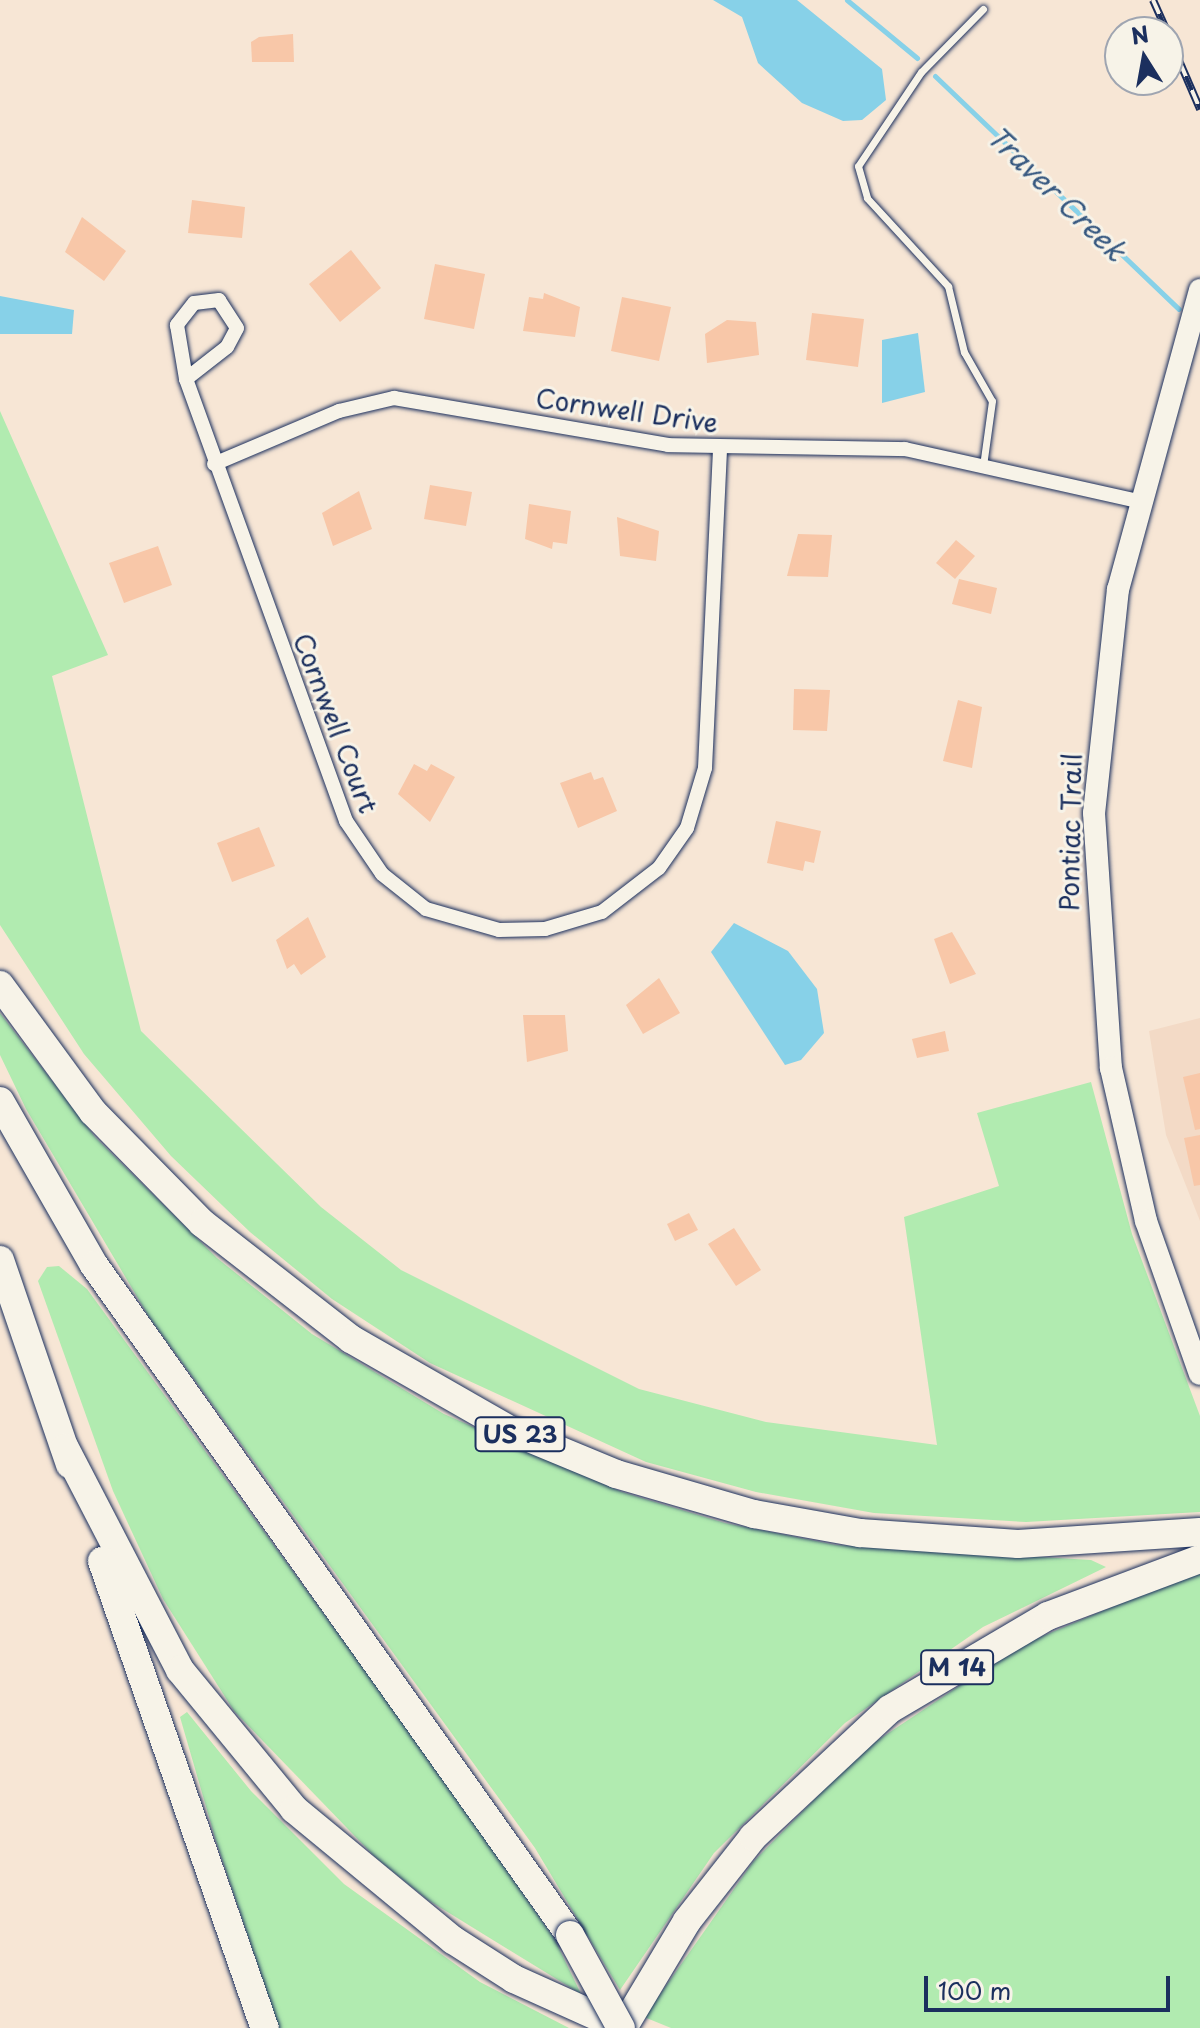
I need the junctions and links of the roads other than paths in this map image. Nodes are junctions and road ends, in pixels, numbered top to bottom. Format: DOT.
graph roads {
  1 [pos="983,9"];
  2 [pos="1200,290"];
  3 [pos="186,379"];
  4 [pos="720,448"];
  5 [pos="214,464"];
  6 [pos="983,466"];
  7 [pos="1138,501"];
  8 [pos="0,985"];
  9 [pos="0,1101"];
  10 [pos="0,1260"];
  11 [pos="1200,1374"];
  12 [pos="65,1448"];
  13 [pos="1200,1532"];
  14 [pos="1200,1559"];
  15 [pos="265,2028"];
  16 [pos="622,2028"];
  1 -- 6 [label="lane"];
  2 -- 7 [label="main road, Pontiac Trail"];
  3 -- 3 [label="street, Cornwell Court"];
  3 -- 5 [label="street, Cornwell Court"];
  4 -- 5 [label="street, Cornwell Drive"];
  4 -- 5 [label="street, Cornwell Court"];
  4 -- 6 [label="street, Cornwell Drive"];
  6 -- 7 [label="street, Cornwell Drive"];
  7 -- 11 [label="main road, Pontiac Trail"];
  8 -- 13 [label="highway, US 23"];
  9 -- 16 [label="highway, bridge"];
  10 -- 12 [label="highway"];
  12 -- 15 [label="highway"];
  12 -- 16 [label="highway"];
  14 -- 16 [label="highway, M 14"];
}
